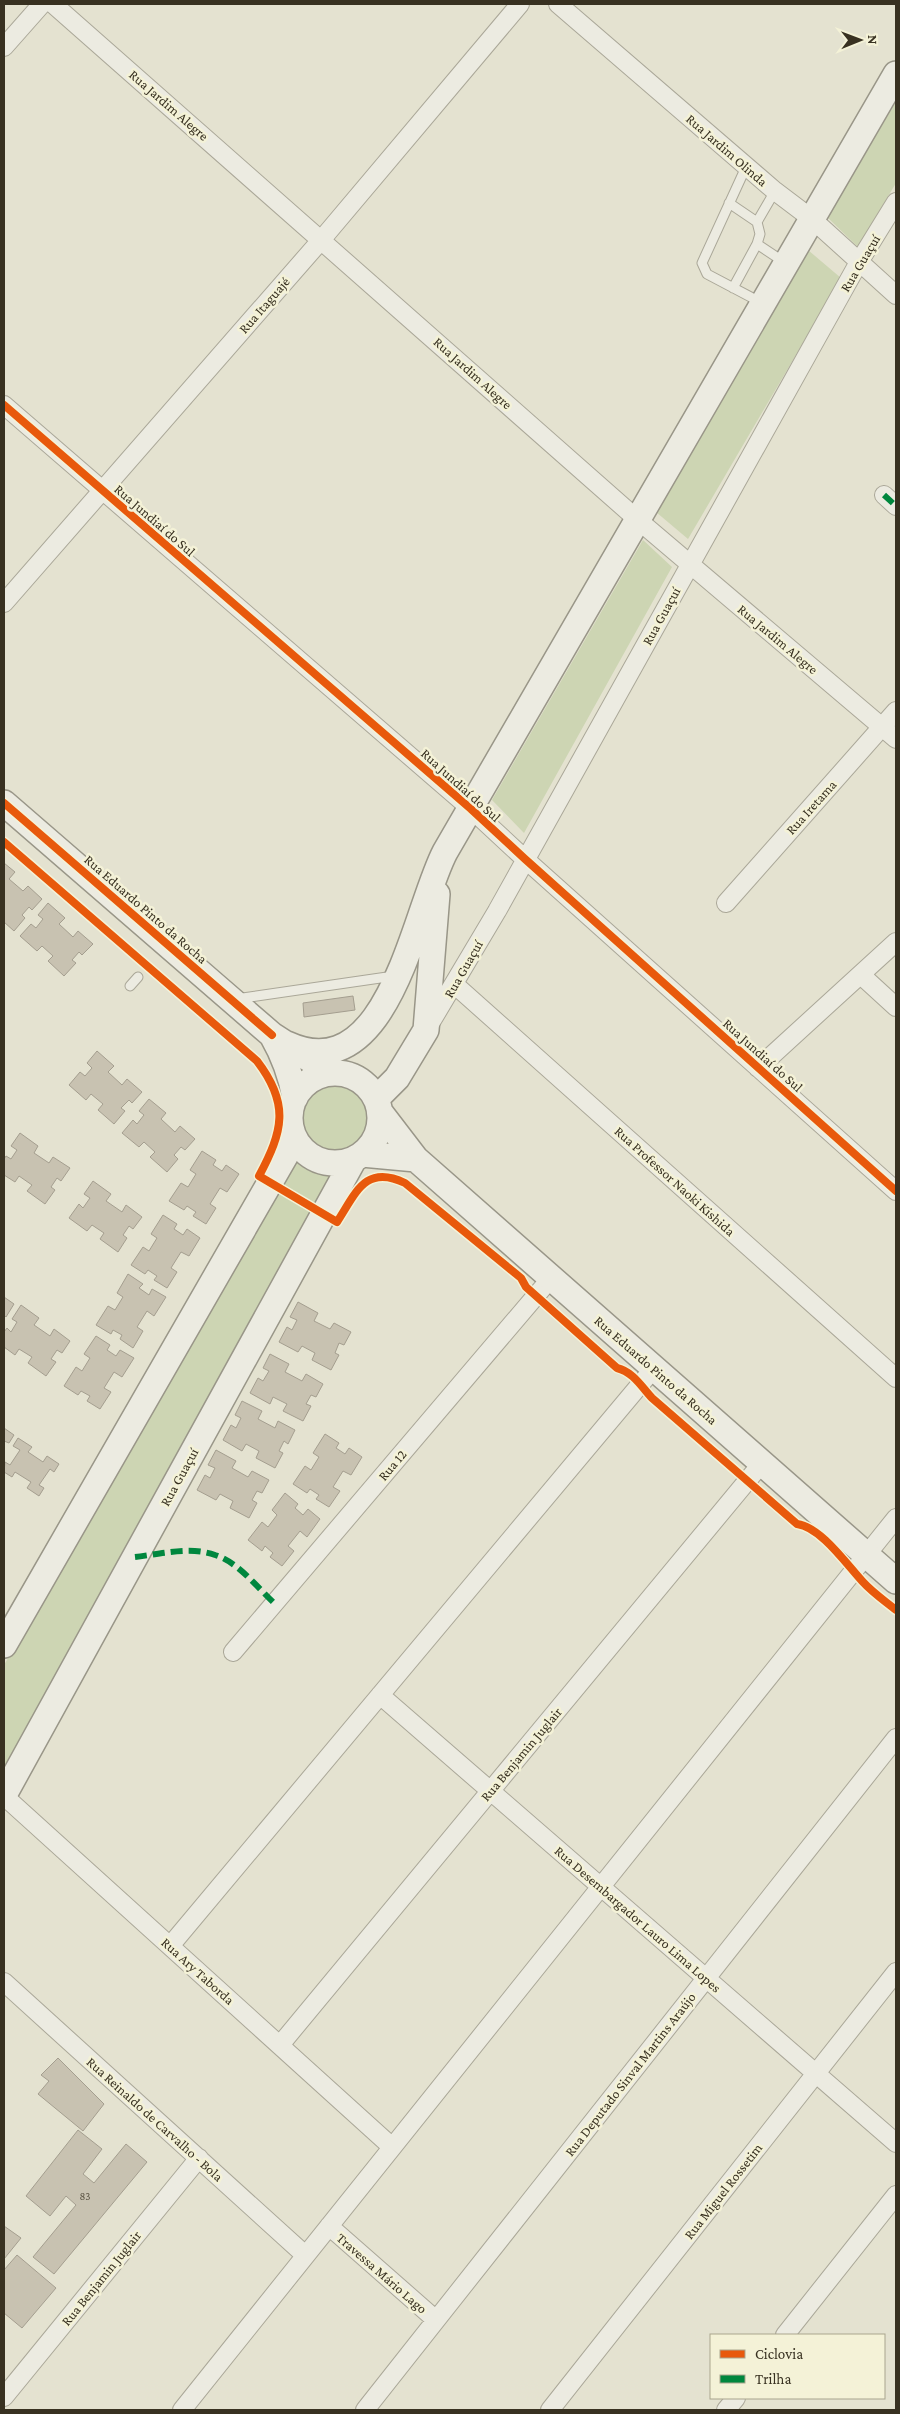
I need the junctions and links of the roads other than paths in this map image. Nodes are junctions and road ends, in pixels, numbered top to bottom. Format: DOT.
graph roads {
  1 [pos="42,4"];
  2 [pos="53,4"];
  3 [pos="520,4"];
  4 [pos="558,4"];
  5 [pos="4,47"];
  6 [pos="896,74"];
  7 [pos="746,167"];
  8 [pos="775,191"];
  9 [pos="896,202"];
  10 [pos="730,204"];
  11 [pos="812,219"];
  12 [pos="757,222"];
  13 [pos="322,239"];
  14 [pos="758,244"];
  15 [pos="859,262"];
  16 [pos="786,264"];
  17 [pos="734,288"];
  18 [pos="896,295"];
  19 [pos="763,304"];
  20 [pos="4,404"];
  21 [pos="101,489"];
  22 [pos="638,520"];
  23 [pos="690,564"];
  24 [pos="4,603"];
  25 [pos="896,711"];
  26 [pos="882,727"];
  27 [pos="896,739"];
  28 [pos="4,802"];
  29 [pos="471,808"];
  30 [pos="524,859"];
  31 [pos="439,864"];
  32 [pos="726,903"];
  33 [pos="896,942"];
  34 [pos="861,975"];
  35 [pos="399,976"];
  36 [pos="138,977"];
  37 [pos="454,984"];
  38 [pos="130,986"];
  39 [pos="231,1000"];
  40 [pos="896,1007"];
  41 [pos="426,1030"];
  42 [pos="279,1040"];
  43 [pos="352,1041"];
  44 [pos="758,1068"];
  45 [pos="338,1074"];
  46 [pos="295,1098"];
  47 [pos="378,1105"];
  48 [pos="295,1140"];
  49 [pos="358,1156"];
  50 [pos="416,1159"];
  51 [pos="896,1191"];
  52 [pos="551,1278"];
  53 [pos="654,1368"];
  54 [pos="896,1378"];
  55 [pos="762,1463"];
  56 [pos="896,1518"];
  57 [pos="867,1555"];
  58 [pos="896,1581"];
  59 [pos="4,1645"];
  60 [pos="233,1652"];
  61 [pos="380,1695"];
  62 [pos="896,1738"];
  63 [pos="490,1791"];
  64 [pos="4,1795"];
  65 [pos="601,1887"];
  66 [pos="170,1946"];
  67 [pos="896,1972"];
  68 [pos="706,1978"];
  69 [pos="4,1982"];
  70 [pos="280,2045"];
  71 [pos="816,2074"];
  72 [pos="896,2143"];
  73 [pos="392,2146"];
  74 [pos="199,2158"];
  75 [pos="896,2195"];
  76 [pos="328,2226"];
  77 [pos="305,2255"];
  78 [pos="436,2320"];
  79 [pos="786,2334"];
  80 [pos="4,2397"];
  81 [pos="735,2399"];
  82 [pos="182,2410"];
  83 [pos="365,2410"];
  84 [pos="550,2410"];
  85 [pos="726,2410"];
  1 -- 5 [label="street"];
  2 -- 13 [label="street, Rua Jardim Alegre"];
  3 -- 13 [label="street, Rua Itaguajé"];
  4 -- 7 [label="street, Rua Jardim Olinda"];
  6 -- 11 [label="main road, Rua Guaçuí"];
  7 -- 8 [label="street, Rua Jardim Olinda"];
  7 -- 10 [label="lane"];
  8 -- 11 [label="street, Rua Jardim Olinda"];
  8 -- 12 [label="lane"];
  9 -- 15 [label="street, Rua Guaçuí"];
  10 -- 12 [label="lane"];
  10 -- 17 [label="lane"];
  11 -- 15 [label="street, Rua Jardim Olinda"];
  11 -- 16 [label="main road, Rua Guaçuí"];
  12 -- 14 [label="lane"];
  13 -- 21 [label="street, Rua Itaguajé"];
  13 -- 22 [label="street, Rua Jardim Alegre"];
  14 -- 16 [label="lane"];
  14 -- 17 [label="lane"];
  15 -- 18 [label="street, Rua Jardim Olinda"];
  15 -- 23 [label="street, Rua Guaçuí"];
  16 -- 19 [label="main road, Rua Guaçuí"];
  17 -- 19 [label="lane"];
  19 -- 22 [label="main road, Rua Guaçuí"];
  20 -- 21 [label="street, Rua Jundiaí do Sul"];
  21 -- 24 [label="street, Rua Itaguajé"];
  21 -- 29 [label="street, Rua Jundiaí do Sul"];
  22 -- 23 [label="street, Rua Jardim Alegre"];
  22 -- 29 [label="main road, Rua Guaçuí"];
  23 -- 26 [label="street, Rua Jardim Alegre"];
  23 -- 30 [label="street, Rua Guaçuí"];
  25 -- 26 [label="street, Rua Iretama"];
  26 -- 27 [label="street, Rua Jardim Alegre"];
  26 -- 32 [label="street, Rua Iretama"];
  28 -- 39 [label="main road, Rua Eduardo Pinto da Rocha"];
  29 -- 30 [label="street, Rua Jundiaí do Sul"];
  29 -- 31 [label="main road, Rua Guaçuí"];
  30 -- 37 [label="street, Rua Guaçuí"];
  30 -- 44 [label="street, Rua Jundiaí do Sul"];
  31 -- 35 [label="main road, Rua Guaçuí"];
  31 -- 41 [label="main road, Rua Guaçuí"];
  33 -- 34 [label="street"];
  34 -- 40 [label="street"];
  34 -- 44 [label="street"];
  35 -- 39 [label="lane"];
  35 -- 41 [label="main road"];
  35 -- 43 [label="main road, Rua Guaçuí"];
  36 -- 38 [label="lane"];
  37 -- 41 [label="street, Rua Guaçuí"];
  37 -- 54 [label="street, Rua Professor Naoki Kishida"];
  39 -- 42 [label="main road, Rua Eduardo Pinto da Rocha"];
  41 -- 47 [label="main road, Rua Guaçuí"];
  42 -- 43 [label="main road, Rua Eduardo Pinto da Rocha"];
  42 -- 45 [label="main road, Rua Eduardo Pinto da Rocha"];
  42 -- 46 [label="main road, Rua Eduardo Pinto da Rocha"];
  43 -- 45 [label="main road"];
  44 -- 51 [label="street, Rua Jundiaí do Sul"];
  45 -- 46 [label="main road"];
  45 -- 47 [label="main road"];
  46 -- 48 [label="main road"];
  47 -- 49 [label="main road"];
  47 -- 50 [label="main road, Rua Eduardo Pinto da Rocha"];
  48 -- 49 [label="main road"];
  48 -- 59 [label="main road"];
  49 -- 50 [label="main road"];
  49 -- 64 [label="main road, Rua Guaçuí"];
  50 -- 52 [label="main road, Rua Eduardo Pinto da Rocha"];
  52 -- 53 [label="main road, Rua Eduardo Pinto da Rocha"];
  52 -- 60 [label="street, Rua 12"];
  53 -- 55 [label="main road, Rua Eduardo Pinto da Rocha"];
  53 -- 61 [label="street"];
  55 -- 57 [label="main road, Rua Eduardo Pinto da Rocha"];
  55 -- 63 [label="street, Rua Benjamin Juglair"];
  56 -- 57 [label="street"];
  57 -- 58 [label="main road, Rua Eduardo Pinto da Rocha"];
  57 -- 65 [label="street"];
  61 -- 63 [label="street, Rua Desembargador Lauro Lima Lopes"];
  61 -- 66 [label="street"];
  62 -- 68 [label="street, Rua Deputado Sinval Martins Araújo"];
  63 -- 65 [label="street, Rua Desembargador Lauro Lima Lopes"];
  63 -- 70 [label="street, Rua Benjamin Juglair"];
  64 -- 66 [label="street, Rua Ary Taborda"];
  65 -- 68 [label="street, Rua Desembargador Lauro Lima Lopes"];
  65 -- 73 [label="street"];
  66 -- 70 [label="street, Rua Ary Taborda"];
  67 -- 71 [label="street, Rua Miguel Rossetim"];
  68 -- 71 [label="street, Rua Desembargador Lauro Lima Lopes"];
  68 -- 78 [label="street, Rua Deputado Sinval Martins Araújo"];
  69 -- 74 [label="street, Rua Reinaldo de Carvalho - Bola"];
  70 -- 73 [label="street, Rua Ary Taborda"];
  71 -- 72 [label="street, Rua Desembargador Lauro Lima Lopes"];
  71 -- 84 [label="street, Rua Miguel Rossetim"];
  73 -- 76 [label="street"];
  74 -- 77 [label="street, Rua Reinaldo de Carvalho - Bola"];
  74 -- 80 [label="street, Rua Benjamin Juglair"];
  75 -- 79 [label="street"];
  76 -- 77 [label="street"];
  76 -- 78 [label="street, Travessa Mário Lago"];
  77 -- 82 [label="street"];
  78 -- 83 [label="street, Rua Deputado Sinval Martins Araújo"];
  81 -- 85 [label="street"];
}
